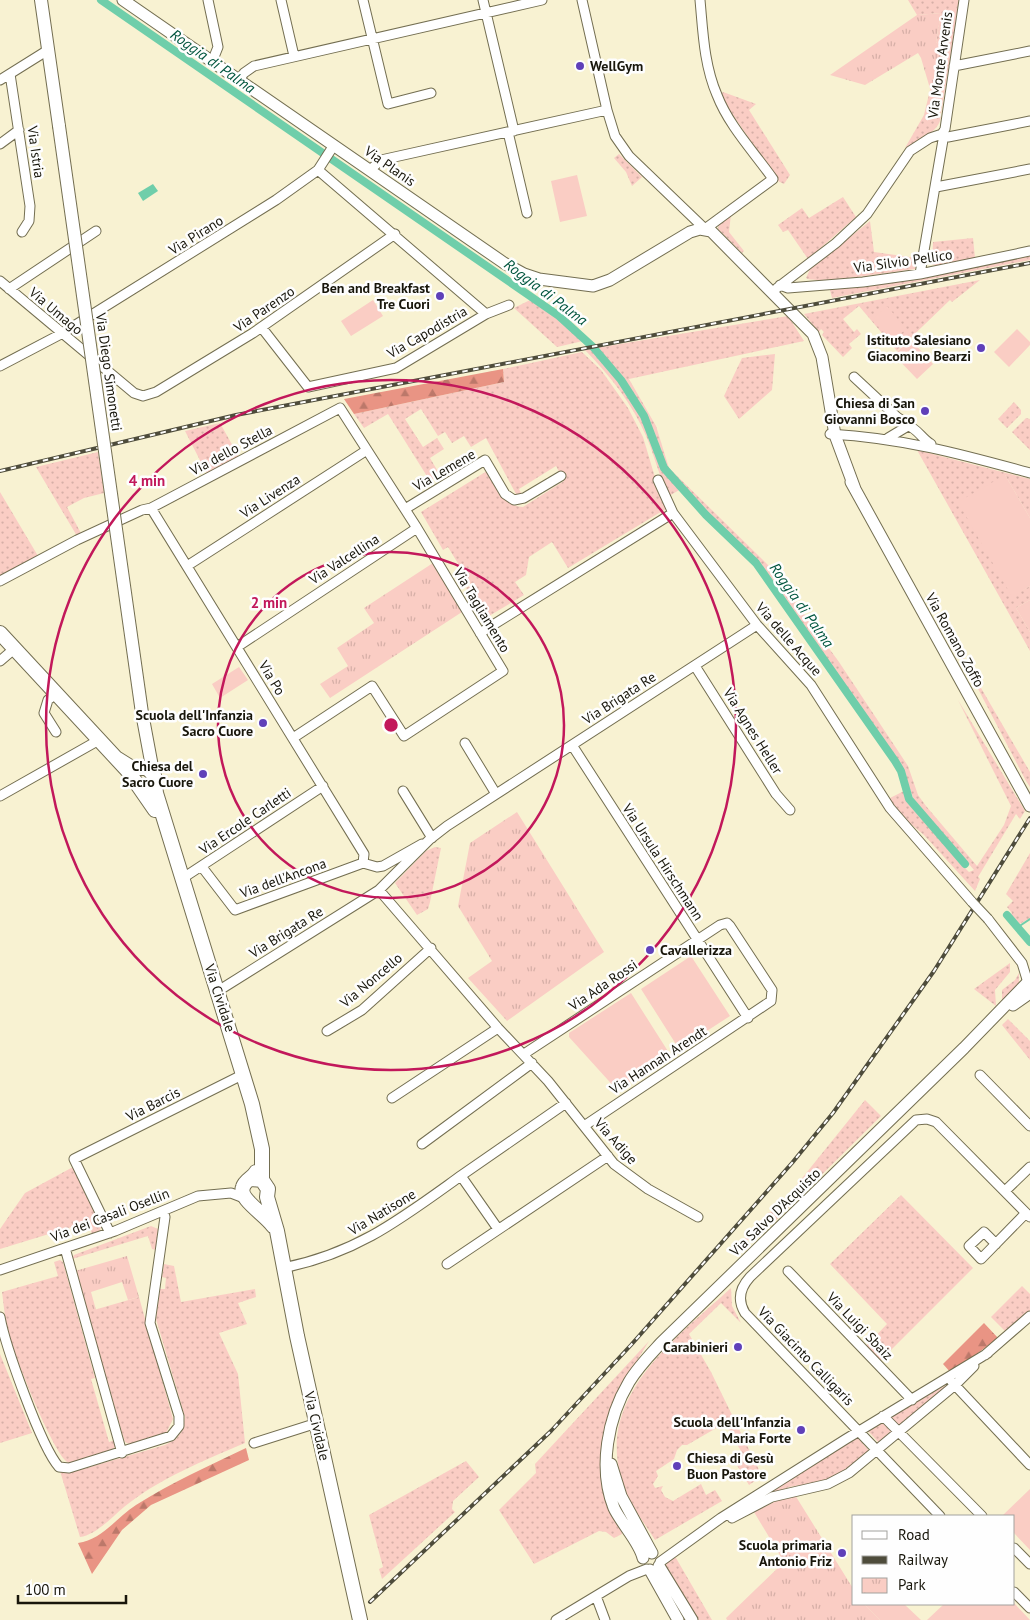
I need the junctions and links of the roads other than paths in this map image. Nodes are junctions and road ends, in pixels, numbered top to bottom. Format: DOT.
graph roads {
  1 [pos="41,0"];
  2 [pos="123,0"];
  3 [pos="208,0"];
  4 [pos="281,0"];
  5 [pos="363,0"];
  6 [pos="483,0"];
  7 [pos="542,0"];
  8 [pos="582,0"];
  9 [pos="700,0"];
  10 [pos="964,0"];
  11 [pos="486,12"];
  12 [pos="371,38"];
  13 [pos="48,50"];
  14 [pos="1030,51"];
  15 [pos="294,56"];
  16 [pos="212,62"];
  17 [pos="954,66"];
  18 [pos="10,74"];
  19 [pos="0,80"];
  20 [pos="239,80"];
  21 [pos="431,93"];
  22 [pos="607,110"];
  23 [pos="1030,121"];
  24 [pos="19,130"];
  25 [pos="511,131"];
  26 [pos="942,134"];
  27 [pos="0,144"];
  28 [pos="333,147"];
  29 [pos="320,167"];
  30 [pos="1030,169"];
  31 [pos="370,170"];
  32 [pos="936,187"];
  33 [pos="527,213"];
  34 [pos="96,231"];
  35 [pos="22,232"];
  36 [pos="704,232"];
  37 [pos="395,234"];
  38 [pos="1030,251"];
  39 [pos="796,273"];
  40 [pos="920,274"];
  41 [pos="0,281"];
  42 [pos="805,286"];
  43 [pos="9,288"];
  44 [pos="774,290"];
  45 [pos="509,305"];
  46 [pos="486,314"];
  47 [pos="262,328"];
  48 [pos="61,334"];
  49 [pos="0,366"];
  50 [pos="854,377"];
  51 [pos="143,396"];
  52 [pos="340,408"];
  53 [pos="897,417"];
  54 [pos="913,430"];
  55 [pos="833,434"];
  56 [pos="904,437"];
  57 [pos="943,449"];
  58 [pos="368,450"];
  59 [pos="1030,473"];
  60 [pos="561,476"];
  61 [pos="658,480"];
  62 [pos="151,508"];
  63 [pos="405,509"];
  64 [pos="674,513"];
  65 [pos="417,528"];
  66 [pos="187,566"];
  67 [pos="0,581"];
  68 [pos="757,625"];
  69 [pos="0,633"];
  70 [pos="480,633"];
  71 [pos="237,647"];
  72 [pos="14,649"];
  73 [pos="0,661"];
  74 [pos="695,666"];
  75 [pos="56,694"];
  76 [pos="56,732"];
  77 [pos="97,737"];
  78 [pos="293,738"];
  79 [pos="466,743"];
  80 [pos="572,745"];
  81 [pos="143,777"];
  82 [pos="322,786"];
  83 [pos="402,791"];
  84 [pos="496,794"];
  85 [pos="0,796"];
  86 [pos="1029,805"];
  87 [pos="790,810"];
  88 [pos="431,839"];
  89 [pos="408,856"];
  90 [pos="363,863"];
  91 [pos="383,866"];
  92 [pos="202,867"];
  93 [pos="183,878"];
  94 [pos="392,879"];
  95 [pos="379,890"];
  96 [pos="697,940"];
  97 [pos="431,948"];
  98 [pos="1026,966"];
  99 [pos="1029,986"];
  100 [pos="218,991"];
  101 [pos="748,1018"];
  102 [pos="498,1028"];
  103 [pos="327,1031"];
  104 [pos="524,1054"];
  105 [pos="532,1063"];
  106 [pos="244,1074"];
  107 [pos="980,1075"];
  108 [pos="392,1098"];
  109 [pos="566,1103"];
  110 [pos="584,1126"];
  111 [pos="1030,1126"];
  112 [pos="422,1144"];
  113 [pos="608,1156"];
  114 [pos="1030,1167"];
  115 [pos="461,1176"];
  116 [pos="247,1190"];
  117 [pos="1005,1192"];
  118 [pos="163,1211"];
  119 [pos="1028,1215"];
  120 [pos="698,1216"];
  121 [pos="498,1229"];
  122 [pos="276,1231"];
  123 [pos="110,1233"];
  124 [pos="996,1244"];
  125 [pos="65,1248"];
  126 [pos="448,1264"];
  127 [pos="284,1268"];
  128 [pos="0,1270"];
  129 [pos="788,1271"];
  130 [pos="1030,1316"];
  131 [pos="0,1317"];
  132 [pos="988,1352"];
  133 [pos="948,1378"];
  134 [pos="955,1385"];
  135 [pos="912,1400"];
  136 [pos="883,1416"];
  137 [pos="317,1423"];
  138 [pos="859,1431"];
  139 [pos="899,1432"];
  140 [pos="254,1443"];
  141 [pos="877,1451"];
  142 [pos="122,1453"];
  143 [pos="1030,1465"];
  144 [pos="978,1513"];
  145 [pos="939,1515"];
  146 [pos="713,1526"];
  147 [pos="1015,1549"];
  148 [pos="651,1562"];
  149 [pos="1030,1564"];
  150 [pos="1015,1593"];
  151 [pos="596,1596"];
  152 [pos="1030,1608"];
  153 [pos="360,1620"];
  154 [pos="556,1620"];
  155 [pos="605,1620"];
  156 [pos="678,1620"];
  157 [pos="692,1620"];
  1 -- 13 [label="main road, Via Diego Simonetti"];
  2 -- 16 [label="street, Via Planis"];
  3 -- 16 [label="street"];
  4 -- 15 [label="street"];
  5 -- 12 [label="street"];
  6 -- 11 [label="street"];
  7 -- 11 [label="street"];
  8 -- 22 [label="street"];
  9 -- 36 [label="street"];
  10 -- 17 [label="street, Via Monte Arvenis"];
  11 -- 12 [label="street"];
  11 -- 25 [label="street"];
  12 -- 15 [label="street"];
  12 -- 21 [label="street"];
  13 -- 18 [label="street"];
  13 -- 81 [label="main road, Via Diego Simonetti, bridge"];
  14 -- 17 [label="street"];
  15 -- 20 [label="street"];
  16 -- 20 [label="street, Via Planis"];
  17 -- 26 [label="street, Via Monte Arvenis"];
  18 -- 19 [label="street"];
  18 -- 24 [label="street, Via Istria"];
  20 -- 28 [label="street, Via Planis"];
  22 -- 25 [label="street"];
  22 -- 36 [label="street"];
  23 -- 26 [label="street"];
  24 -- 27 [label="street"];
  24 -- 35 [label="street, Via Istria"];
  25 -- 31 [label="street"];
  25 -- 33 [label="street"];
  26 -- 32 [label="street, Via Monte Arvenis"];
  26 -- 39 [label="street"];
  28 -- 29 [label="street, Via Pirano"];
  28 -- 31 [label="street, Via Planis"];
  29 -- 37 [label="street, Via Capodistria"];
  29 -- 48 [label="street, Via Pirano"];
  30 -- 32 [label="street"];
  31 -- 36 [label="street, Via Planis"];
  32 -- 40 [label="street, Via Monte Arvenis"];
  34 -- 43 [label="street"];
  36 -- 44 [label="street"];
  37 -- 46 [label="street, Via Capodistria"];
  37 -- 47 [label="street, Via Parenzo"];
  38 -- 40 [label="street, Via Silvio Pellico"];
  39 -- 42 [label="street"];
  39 -- 44 [label="street"];
  40 -- 42 [label="street, Via Silvio Pellico"];
  41 -- 43 [label="street, Via Umago"];
  42 -- 44 [label="street, Via Silvio Pellico"];
  43 -- 48 [label="street, Via Umago"];
  44 -- 55 [label="street, Via Romano Zoffo"];
  44 -- 55 [label="street, Via Romano Zoffo"];
  45 -- 46 [label="street, Via Capodistria"];
  46 -- 47 [label="street, Via Capodistria"];
  47 -- 51 [label="street, Via Parenzo"];
  48 -- 49 [label="street, Via Pirano"];
  48 -- 51 [label="street, Via Umago"];
  50 -- 53 [label="street"];
  52 -- 58 [label="street, Via Tagliamento"];
  52 -- 62 [label="street, Via dello Stella"];
  53 -- 54 [label="street"];
  53 -- 56 [label="street"];
  54 -- 56 [label="street"];
  54 -- 56 [label="street"];
  54 -- 57 [label="street"];
  55 -- 56 [label="street"];
  55 -- 86 [label="street, Via Romano Zoffo"];
  56 -- 57 [label="street"];
  57 -- 59 [label="street"];
  58 -- 63 [label="street, Via Tagliamento"];
  58 -- 66 [label="street, Via Livenza"];
  60 -- 63 [label="street, Via Lemene"];
  61 -- 64 [label="street, Via delle Acque"];
  62 -- 66 [label="street, Via Po"];
  62 -- 67 [label="street, Via dello Stella"];
  63 -- 65 [label="street, Via Tagliamento"];
  64 -- 68 [label="street, Via delle Acque"];
  64 -- 70 [label="street"];
  65 -- 70 [label="street, Via Tagliamento"];
  65 -- 71 [label="street, Via Valcellina"];
  66 -- 71 [label="street, Via Po"];
  68 -- 74 [label="street, Via Brigata Re"];
  68 -- 98 [label="street, Via delle Acque, bridge"];
  69 -- 72 [label="main road"];
  70 -- 78 [label="street, Via Tagliamento"];
  71 -- 78 [label="street, Via Po"];
  72 -- 73 [label="street"];
  72 -- 75 [label="main road"];
  74 -- 80 [label="street, Via Brigata Re"];
  74 -- 87 [label="street, Via Agnes Heller"];
  75 -- 76 [label="street"];
  75 -- 77 [label="main road"];
  77 -- 81 [label="main road"];
  77 -- 85 [label="street"];
  78 -- 82 [label="street, Via Po"];
  79 -- 84 [label="street"];
  80 -- 84 [label="street, Via Brigata Re"];
  80 -- 96 [label="street, Via Ursula Hirschmann"];
  81 -- 93 [label="main road, Via Cividale"];
  82 -- 90 [label="street, Via Po"];
  82 -- 92 [label="street, Via Ercole Carletti"];
  83 -- 88 [label="street"];
  84 -- 88 [label="street, Via Brigata Re"];
  88 -- 89 [label="street, Via Brigata Re"];
  89 -- 91 [label="street, Via Brigata Re"];
  89 -- 94 [label="street, Via Brigata Re"];
  90 -- 91 [label="street"];
  90 -- 92 [label="street, Via dell'Ancona"];
  91 -- 94 [label="street"];
  92 -- 93 [label="street, Via Ercole Carletti"];
  93 -- 100 [label="main road, Via Cividale"];
  94 -- 95 [label="street, Via Brigata Re"];
  95 -- 97 [label="street, Via Adige"];
  95 -- 100 [label="street, Via Brigata Re"];
  96 -- 101 [label="street, Via Ursula Hirschmann"];
  96 -- 101 [label="street, Via Ada Rossi"];
  96 -- 104 [label="street, Via Ada Rossi"];
  97 -- 102 [label="street, Via Adige"];
  97 -- 103 [label="street, Via Noncello"];
  98 -- 99 [label="street, Via delle Acque"];
  99 -- 148 [label="street, Via Salvo D'Acquisto"];
  100 -- 106 [label="main road, Via Cividale"];
  101 -- 110 [label="street, Via Hannah Arendt"];
  102 -- 104 [label="street, Via Adige"];
  102 -- 108 [label="street"];
  104 -- 105 [label="street, Via Adige"];
  105 -- 109 [label="street, Via Adige"];
  105 -- 112 [label="street"];
  106 -- 116 [label="main road, Via Cividale"];
  106 -- 123 [label="street, Via Barcis"];
  107 -- 111 [label="street"];
  109 -- 110 [label="street, Via Adige"];
  109 -- 115 [label="street, Via Natisone"];
  110 -- 113 [label="street, Via Adige"];
  113 -- 120 [label="street, Via Adige"];
  113 -- 121 [label="street"];
  114 -- 117 [label="street"];
  115 -- 121 [label="street"];
  115 -- 127 [label="street, Via Natisone"];
  116 -- 118 [label="street, Via dei Casali Osellin"];
  116 -- 122 [label="main road, Via Cividale"];
  116 -- 122 [label="main road, Via Cividale"];
  117 -- 119 [label="street"];
  117 -- 138 [label="street, Via Giacinto Calligaris"];
  118 -- 123 [label="street, Via dei Casali Osellin"];
  118 -- 142 [label="street"];
  119 -- 124 [label="street"];
  121 -- 126 [label="street"];
  122 -- 127 [label="main road, Via Cividale"];
  123 -- 125 [label="street, Via dei Casali Osellin"];
  125 -- 128 [label="street, Via dei Casali Osellin"];
  125 -- 142 [label="street"];
  127 -- 137 [label="main road, Via Cividale"];
  129 -- 135 [label="street, Via Luigi Sbaiz"];
  130 -- 132 [label="street"];
  131 -- 142 [label="street"];
  132 -- 133 [label="street"];
  132 -- 134 [label="street"];
  133 -- 134 [label="street"];
  133 -- 135 [label="street"];
  134 -- 139 [label="street"];
  134 -- 143 [label="street"];
  135 -- 136 [label="street"];
  136 -- 138 [label="street"];
  136 -- 139 [label="street"];
  137 -- 140 [label="street"];
  137 -- 153 [label="main road, Via Cividale"];
  138 -- 141 [label="street, Via Giacinto Calligaris"];
  138 -- 146 [label="street"];
  139 -- 141 [label="street"];
  139 -- 144 [label="street"];
  141 -- 145 [label="street, Via Giacinto Calligaris"];
  141 -- 146 [label="street"];
  146 -- 148 [label="street"];
  147 -- 149 [label="street"];
  148 -- 151 [label="street"];
  148 -- 156 [label="street"];
  148 -- 157 [label="street"];
  150 -- 152 [label="street"];
  151 -- 154 [label="street"];
  151 -- 155 [label="street"];
}
